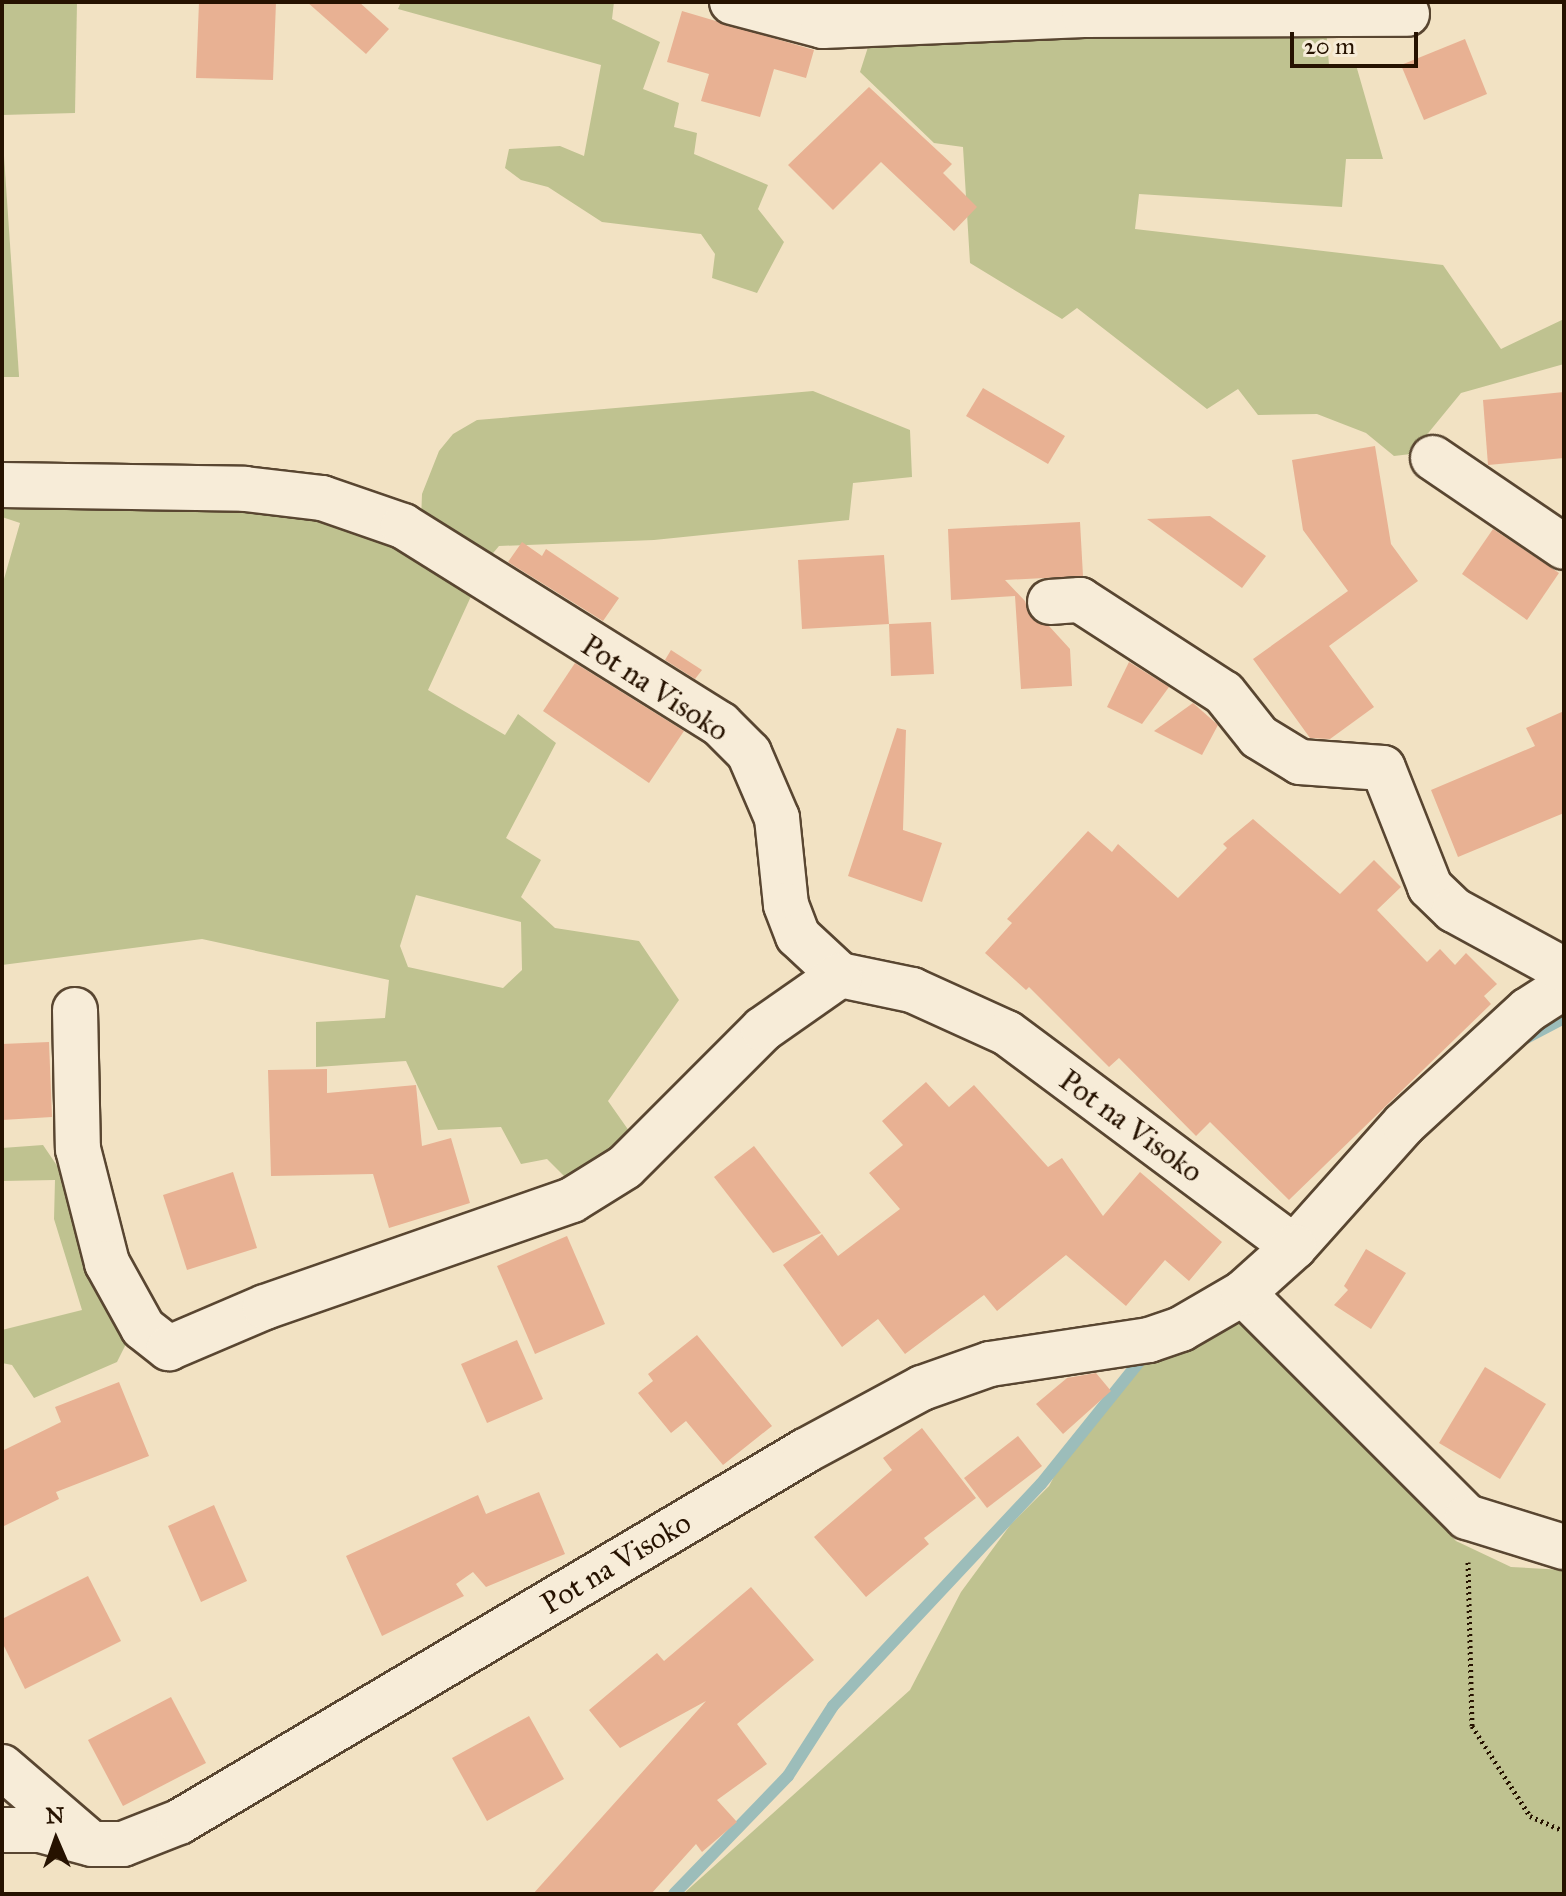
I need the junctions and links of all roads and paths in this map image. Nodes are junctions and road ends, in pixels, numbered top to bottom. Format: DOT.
graph roads {
  1 [pos="732,2"];
  2 [pos="1407,14"];
  3 [pos="1433,458"];
  4 [pos="2,485"];
  5 [pos="1564,547"];
  6 [pos="1050,602"];
  7 [pos="1564,970"];
  8 [pos="840,975"];
  9 [pos="1564,987"];
  10 [pos="75,1010"];
  11 [pos="1294,1247"];
  12 [pos="1243,1293"];
  13 [pos="1467,1517"];
  14 [pos="1564,1547"];
  15 [pos="2,1767"];
  16 [pos="2,1830"];
  17 [pos="1564,1831"];
  18 [pos="92,1844"];
  1 -- 2 [label="street"];
  3 -- 5 [label="street"];
  4 -- 8 [label="street, Pot na Visoko"];
  6 -- 7 [label="street"];
  8 -- 10 [label="street"];
  8 -- 11 [label="street, Pot na Visoko"];
  9 -- 11 [label="street, Pot na Visoko"];
  11 -- 12 [label="street, Pot na Visoko"];
  12 -- 13 [label="street"];
  12 -- 18 [label="street, Pot na Visoko"];
  13 -- 14 [label="street"];
  13 -- 17 [label="path"];
  15 -- 18 [label="street"];
  16 -- 18 [label="street, Pot na Visoko"];
}
